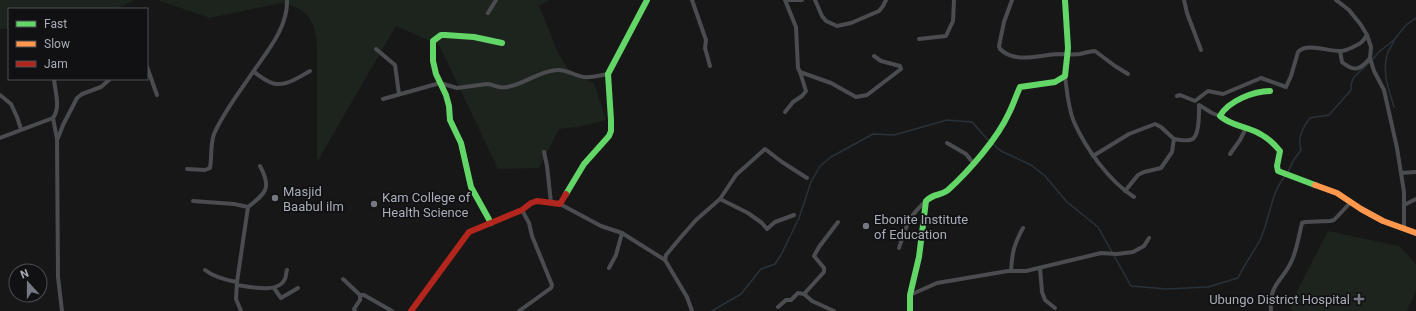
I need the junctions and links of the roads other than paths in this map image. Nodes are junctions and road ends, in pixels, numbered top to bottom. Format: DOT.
graph roads {
  1 [pos="288,0"];
  2 [pos="496,0"];
  3 [pos="647,0"];
  4 [pos="692,0"];
  5 [pos="802,0"];
  6 [pos="815,0"];
  7 [pos="886,0"];
  8 [pos="954,0"];
  9 [pos="1012,0"];
  10 [pos="1065,0"];
  11 [pos="1184,0"];
  12 [pos="1336,0"];
  13 [pos="488,13"];
  14 [pos="1367,35"];
  15 [pos="919,39"];
  16 [pos="502,43"];
  17 [pos="376,50"];
  18 [pos="1201,50"];
  19 [pos="1340,51"];
  20 [pos="1066,55"];
  21 [pos="874,56"];
  22 [pos="1370,58"];
  23 [pos="710,66"];
  24 [pos="148,70"];
  25 [pos="310,71"];
  26 [pos="254,72"];
  27 [pos="800,72"];
  28 [pos="608,74"];
  29 [pos="1128,74"];
  30 [pos="1065,76"];
  31 [pos="54,80"];
  32 [pos="109,80"];
  33 [pos="440,83"];
  34 [pos="1270,91"];
  35 [pos="399,94"];
  36 [pos="0,95"];
  37 [pos="157,95"];
  38 [pos="1177,96"];
  39 [pos="383,99"];
  40 [pos="1196,101"];
  41 [pos="1199,105"];
  42 [pos="784,112"];
  43 [pos="1220,116"];
  44 [pos="53,118"];
  45 [pos="1246,128"];
  46 [pos="21,129"];
  47 [pos="0,138"];
  48 [pos="58,138"];
  49 [pos="1174,140"];
  50 [pos="947,143"];
  51 [pos="544,152"];
  52 [pos="1230,154"];
  53 [pos="1093,156"];
  54 [pos="974,164"];
  55 [pos="260,166"];
  56 [pos="187,169"];
  57 [pos="1416,172"];
  58 [pos="1401,173"];
  59 [pos="807,178"];
  60 [pos="1125,191"];
  61 [pos="1134,197"];
  62 [pos="720,199"];
  63 [pos="1416,199"];
  64 [pos="193,201"];
  65 [pos="926,201"];
  66 [pos="1351,202"];
  67 [pos="551,203"];
  68 [pos="560,204"];
  69 [pos="1404,205"];
  70 [pos="248,207"];
  71 [pos="522,210"];
  72 [pos="794,215"];
  73 [pos="838,222"];
  74 [pos="491,223"];
  75 [pos="1023,228"];
  76 [pos="1404,228"];
  77 [pos="622,233"];
  78 [pos="1416,233"];
  79 [pos="1149,238"];
  80 [pos="899,248"];
  81 [pos="665,260"];
  82 [pos="609,268"];
  83 [pos="1040,268"];
  84 [pos="205,270"];
  85 [pos="287,270"];
  86 [pos="1012,271"];
  87 [pos="342,279"];
  88 [pos="237,283"];
  89 [pos="274,288"];
  90 [pos="298,288"];
  91 [pos="804,294"];
  92 [pos="360,295"];
  93 [pos="910,295"];
  94 [pos="778,307"];
  95 [pos="1054,308"];
  96 [pos="62,311"];
  97 [pos="241,311"];
  98 [pos="355,311"];
  99 [pos="392,311"];
  100 [pos="412,311"];
  101 [pos="520,311"];
  102 [pos="692,311"];
  103 [pos="834,311"];
  104 [pos="910,311"];
  105 [pos="1271,311"];
  1 -- 26 [label="street"];
  2 -- 13 [label="street"];
  3 -- 28 [label="street"];
  4 -- 23 [label="street"];
  5 -- 27 [label="street"];
  6 -- 7 [label="street"];
  8 -- 15 [label="street"];
  9 -- 20 [label="street"];
  10 -- 20 [label="street"];
  11 -- 18 [label="street"];
  12 -- 14 [label="street"];
  14 -- 19 [label="street"];
  14 -- 22 [label="street"];
  16 -- 33 [label="street"];
  17 -- 35 [label="street"];
  19 -- 22 [label="street"];
  19 -- 40 [label="street"];
  20 -- 29 [label="street"];
  20 -- 30 [label="street"];
  21 -- 27 [label="street"];
  22 -- 58 [label="street"];
  24 -- 37 [label="street"];
  25 -- 26 [label="street"];
  26 -- 56 [label="street"];
  27 -- 42 [label="street"];
  28 -- 33 [label="street"];
  28 -- 68 [label="street"];
  30 -- 53 [label="street"];
  30 -- 54 [label="street"];
  31 -- 44 [label="street"];
  32 -- 48 [label="street"];
  33 -- 35 [label="street"];
  33 -- 74 [label="street"];
  34 -- 43 [label="street"];
  35 -- 39 [label="street"];
  36 -- 46 [label="street"];
  38 -- 40 [label="street"];
  40 -- 41 [label="street"];
  41 -- 43 [label="street"];
  41 -- 49 [label="street"];
  43 -- 45 [label="street"];
  44 -- 46 [label="street"];
  44 -- 48 [label="street"];
  45 -- 52 [label="street"];
  45 -- 66 [label="street"];
  46 -- 47 [label="street"];
  48 -- 96 [label="street"];
  49 -- 53 [label="street"];
  49 -- 60 [label="street"];
  50 -- 54 [label="street"];
  51 -- 67 [label="street"];
  53 -- 60 [label="street"];
  54 -- 65 [label="street"];
  55 -- 70 [label="street"];
  57 -- 58 [label="street"];
  58 -- 69 [label="street"];
  59 -- 62 [label="street"];
  60 -- 61 [label="street"];
  62 -- 72 [label="street"];
  62 -- 81 [label="street"];
  63 -- 69 [label="street"];
  64 -- 70 [label="street"];
  65 -- 80 [label="street"];
  65 -- 93 [label="street"];
  66 -- 76 [label="street"];
  66 -- 105 [label="street"];
  67 -- 68 [label="street"];
  67 -- 71 [label="street"];
  68 -- 77 [label="street"];
  69 -- 76 [label="street"];
  70 -- 88 [label="street"];
  71 -- 74 [label="street"];
  71 -- 101 [label="street"];
  73 -- 91 [label="street"];
  74 -- 100 [label="street"];
  75 -- 86 [label="street"];
  76 -- 78 [label="street"];
  77 -- 81 [label="street"];
  77 -- 82 [label="street"];
  79 -- 83 [label="street"];
  81 -- 102 [label="street"];
  83 -- 86 [label="street"];
  83 -- 95 [label="street"];
  84 -- 88 [label="street"];
  85 -- 89 [label="street"];
  86 -- 93 [label="street"];
  87 -- 92 [label="street"];
  88 -- 89 [label="street"];
  88 -- 97 [label="street"];
  89 -- 90 [label="street"];
  91 -- 94 [label="street"];
  91 -- 103 [label="street"];
  92 -- 98 [label="street"];
  92 -- 99 [label="street"];
  93 -- 104 [label="street"];
}
